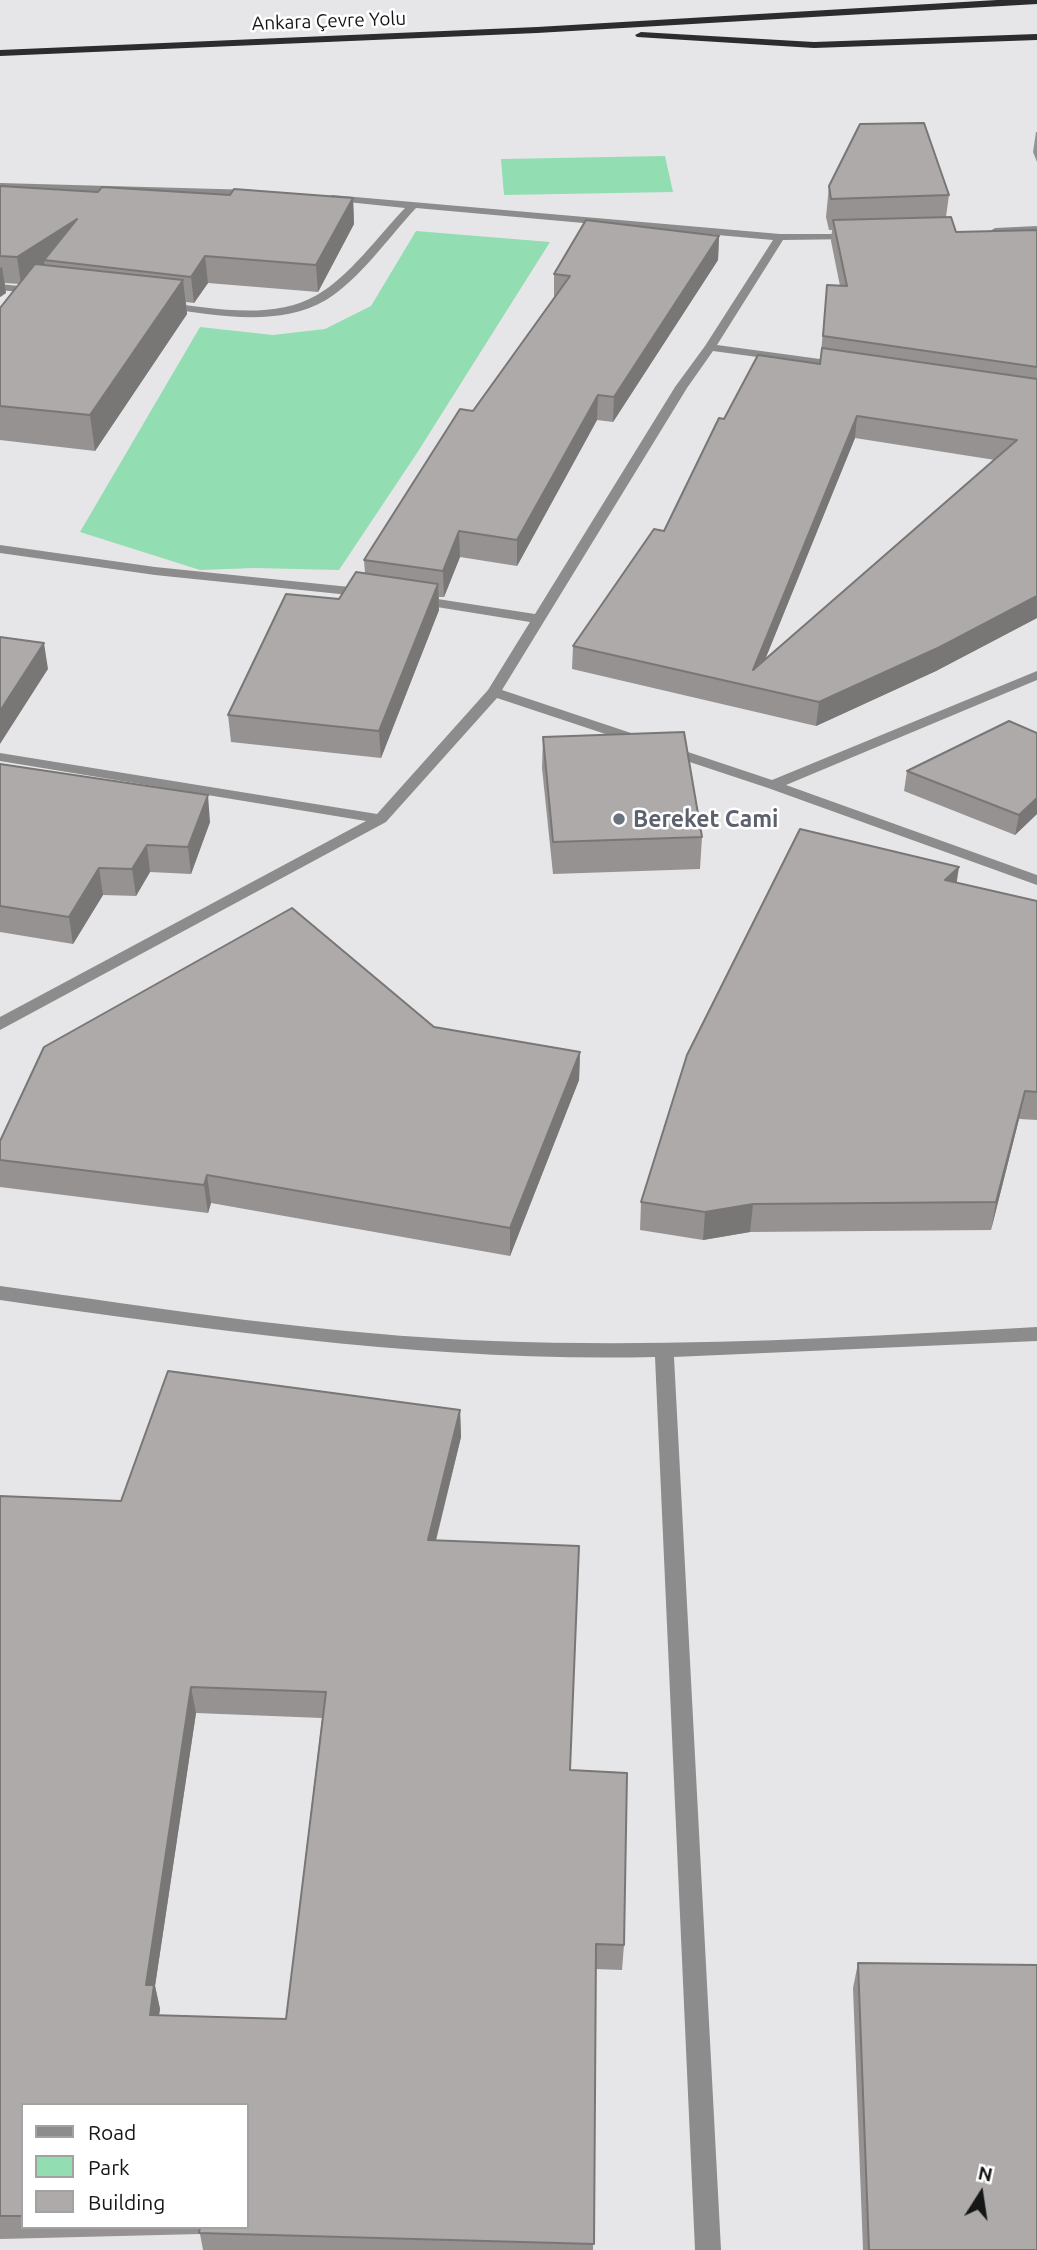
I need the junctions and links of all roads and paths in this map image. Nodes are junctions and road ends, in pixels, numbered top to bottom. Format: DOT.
graph roads {
  1 [pos="1037,1"];
  2 [pos="537,30"];
  3 [pos="1037,37"];
  4 [pos="0,53"];
  5 [pos="0,186"];
  6 [pos="272,194"];
  7 [pos="324,198"];
  8 [pos="414,204"];
  9 [pos="1037,229"];
  10 [pos="984,231"];
  11 [pos="865,236"];
  12 [pos="780,237"];
  13 [pos="0,287"];
  14 [pos="53,293"];
  15 [pos="145,303"];
  16 [pos="710,346"];
  17 [pos="860,369"];
  18 [pos="0,549"];
  19 [pos="379,594"];
  20 [pos="405,598"];
  21 [pos="538,619"];
  22 [pos="1037,675"];
  23 [pos="494,692"];
  24 [pos="0,757"];
  25 [pos="773,785"];
  26 [pos="381,819"];
  27 [pos="1037,880"];
  28 [pos="0,1024"];
  29 [pos="0,1293"];
  30 [pos="1037,1334"];
  31 [pos="664,1350"];
  32 [pos="708,2250"];
  1 -- 2 [label="highway, Ankara Çevre Yolu"];
  2 -- 3 [label="highway"];
  2 -- 4 [label="highway, Ankara Çevre Yolu"];
  5 -- 6 [label="street"];
  7 -- 8 [label="street"];
  8 -- 12 [label="street"];
  8 -- 15 [label="street"];
  9 -- 10 [label="street"];
  11 -- 12 [label="street"];
  12 -- 16 [label="street"];
  13 -- 14 [label="street"];
  16 -- 17 [label="street"];
  16 -- 21 [label="street"];
  18 -- 19 [label="street"];
  20 -- 21 [label="street"];
  21 -- 23 [label="street"];
  22 -- 25 [label="street"];
  23 -- 25 [label="street"];
  23 -- 26 [label="street"];
  24 -- 26 [label="street"];
  25 -- 27 [label="street"];
  26 -- 28 [label="street"];
  29 -- 31 [label="street"];
  30 -- 31 [label="street"];
  31 -- 32 [label="street"];
}
